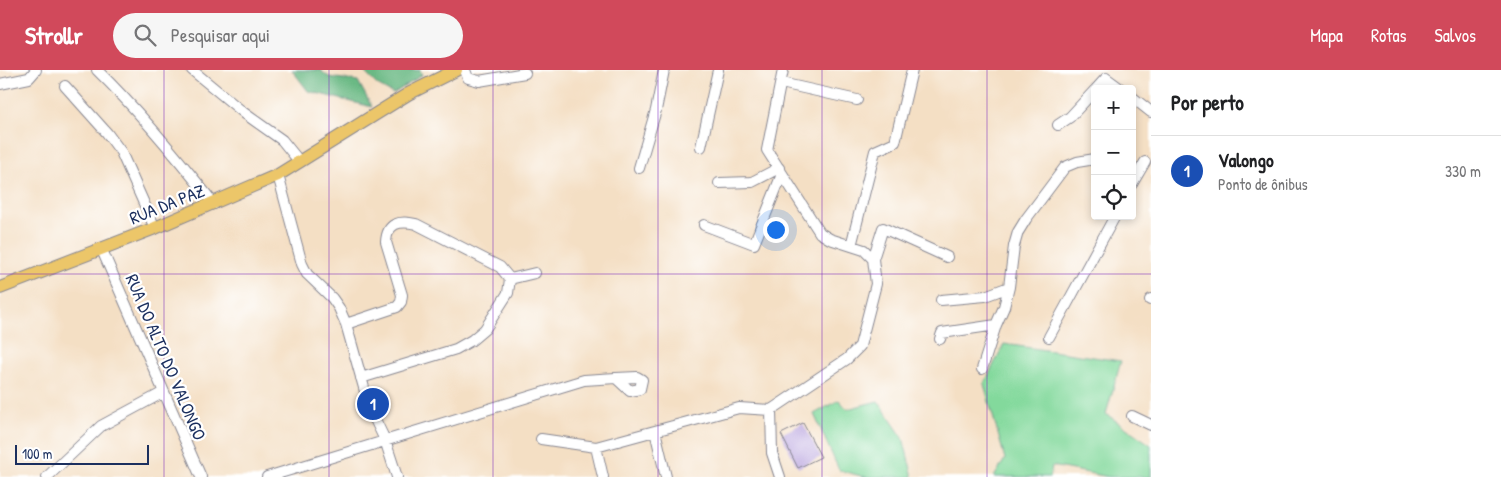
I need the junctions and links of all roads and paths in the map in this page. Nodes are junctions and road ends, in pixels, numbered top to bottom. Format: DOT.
graph roads {
  1 [pos="36,70"];
  2 [pos="97,70"];
  3 [pos="192,70"];
  4 [pos="456,70"];
  5 [pos="465,70"];
  6 [pos="664,70"];
  7 [pos="718,70"];
  8 [pos="783,70"];
  9 [pos="912,70"];
  10 [pos="525,73"];
  11 [pos="781,83"];
  12 [pos="0,84"];
  13 [pos="1100,85"];
  14 [pos="1116,85"];
  15 [pos="65,86"];
  16 [pos="1091,95"];
  17 [pos="857,100"];
  18 [pos="1136,100"];
  19 [pos="1151,112"];
  20 [pos="1058,124"];
  21 [pos="701,147"];
  22 [pos="1091,160"];
  23 [pos="299,161"];
  24 [pos="1148,162"];
  25 [pos="639,168"];
  26 [pos="781,171"];
  27 [pos="278,176"];
  28 [pos="1136,178"];
  29 [pos="719,184"];
  30 [pos="214,204"];
  31 [pos="1113,220"];
  32 [pos="704,224"];
  33 [pos="155,228"];
  34 [pos="851,246"];
  35 [pos="102,250"];
  36 [pos="947,257"];
  37 [pos="873,259"];
  38 [pos="536,273"];
  39 [pos="510,279"];
  40 [pos="1008,287"];
  41 [pos="0,288"];
  42 [pos="941,300"];
  43 [pos="346,324"];
  44 [pos="996,325"];
  45 [pos="1049,337"];
  46 [pos="940,339"];
  47 [pos="982,369"];
  48 [pos="361,378"];
  49 [pos="616,378"];
  50 [pos="164,392"];
  51 [pos="771,410"];
  52 [pos="1132,416"];
  53 [pos="1151,425"];
  54 [pos="655,431"];
  55 [pos="541,439"];
  56 [pos="385,440"];
  57 [pos="596,447"];
  58 [pos="47,477"];
  59 [pos="201,477"];
  60 [pos="267,477"];
  61 [pos="397,477"];
  62 [pos="603,477"];
  63 [pos="666,477"];
  64 [pos="780,477"];
  1 -- 12 [label="street"];
  2 -- 30 [label="street"];
  3 -- 23 [label="street"];
  4 -- 23 [label="main road, RUA DA PAZ"];
  5 -- 10 [label="street"];
  6 -- 25 [label="street"];
  7 -- 21 [label="street"];
  8 -- 11 [label="street"];
  9 -- 34 [label="street"];
  11 -- 17 [label="street"];
  11 -- 26 [label="street"];
  13 -- 14 [label="street"];
  15 -- 33 [label="street"];
  16 -- 20 [label="street"];
  18 -- 19 [label="street"];
  22 -- 40 [label="street"];
  23 -- 27 [label="main road, RUA DA PAZ"];
  24 -- 28 [label="street"];
  26 -- 29 [label="street"];
  26 -- 32 [label="street"];
  26 -- 34 [label="street"];
  27 -- 30 [label="main road, RUA DA PAZ"];
  27 -- 43 [label="street"];
  30 -- 33 [label="main road, RUA DA PAZ"];
  31 -- 45 [label="street"];
  33 -- 35 [label="main road, RUA DA PAZ"];
  34 -- 37 [label="street"];
  35 -- 41 [label="main road, RUA DA PAZ"];
  35 -- 50 [label="street, RUA DO ALTO DO VALONGO"];
  36 -- 37 [label="street"];
  37 -- 51 [label="street"];
  38 -- 39 [label="street"];
  39 -- 43 [label="street"];
  39 -- 48 [label="street"];
  40 -- 42 [label="street"];
  40 -- 44 [label="street"];
  43 -- 48 [label="street"];
  44 -- 46 [label="street"];
  44 -- 47 [label="street"];
  48 -- 56 [label="street"];
  49 -- 56 [label="street"];
  50 -- 58 [label="street"];
  50 -- 59 [label="street, RUA DO ALTO DO VALONGO"];
  51 -- 54 [label="street"];
  51 -- 64 [label="street"];
  52 -- 53 [label="street"];
  54 -- 57 [label="street"];
  54 -- 63 [label="street"];
  55 -- 57 [label="street"];
  56 -- 60 [label="street"];
  56 -- 61 [label="street"];
  57 -- 62 [label="street"];
}
